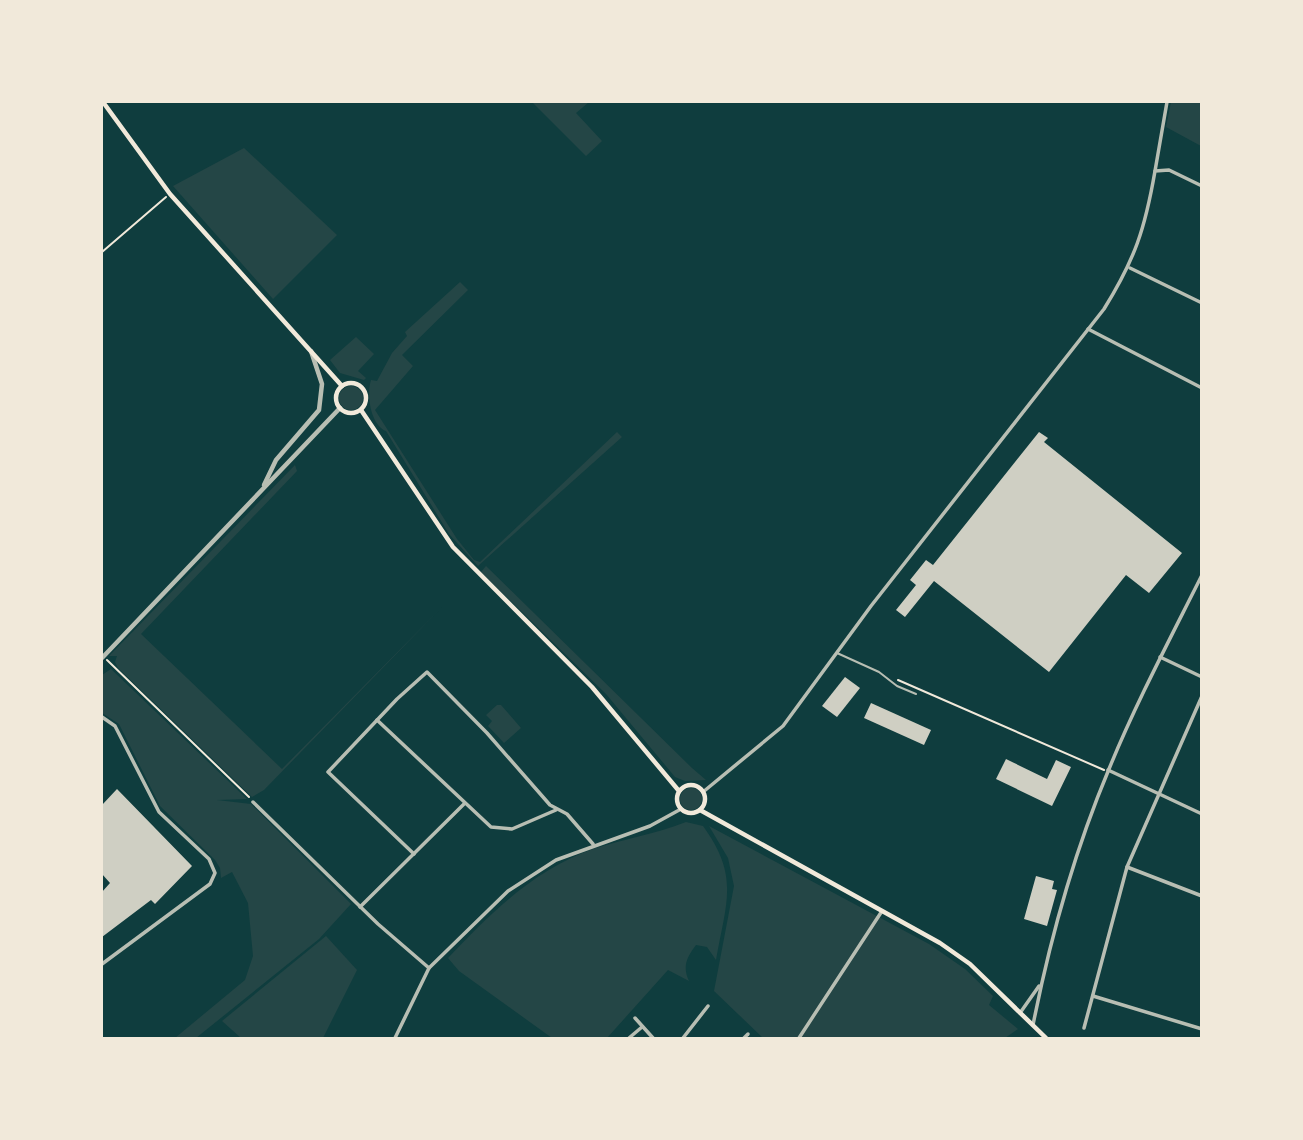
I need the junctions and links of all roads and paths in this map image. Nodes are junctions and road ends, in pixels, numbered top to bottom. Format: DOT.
graph roads {
  1 [pos="103,102"];
  2 [pos="1167,102"];
  3 [pos="1158,170"];
  4 [pos="1202,186"];
  5 [pos="170,194"];
  6 [pos="102,253"];
  7 [pos="1129,268"];
  8 [pos="1202,303"];
  9 [pos="1088,329"];
  10 [pos="310,348"];
  11 [pos="342,386"];
  12 [pos="1202,388"];
  13 [pos="340,408"];
  14 [pos="360,410"];
  15 [pos="262,489"];
  16 [pos="1202,575"];
  17 [pos="837,653"];
  18 [pos="102,657"];
  19 [pos="1160,657"];
  20 [pos="891,677"];
  21 [pos="1202,677"];
  22 [pos="916,694"];
  23 [pos="1202,696"];
  24 [pos="102,717"];
  25 [pos="377,720"];
  26 [pos="1108,770"];
  27 [pos="679,791"];
  28 [pos="703,792"];
  29 [pos="1157,793"];
  30 [pos="253,802"];
  31 [pos="464,804"];
  32 [pos="558,809"];
  33 [pos="681,809"];
  34 [pos="700,810"];
  35 [pos="1202,814"];
  36 [pos="593,844"];
  37 [pos="414,854"];
  38 [pos="1127,867"];
  39 [pos="1202,896"];
  40 [pos="360,906"];
  41 [pos="882,911"];
  42 [pos="102,964"];
  43 [pos="429,968"];
  44 [pos="1040,984"];
  45 [pos="1093,996"];
  46 [pos="708,1006"];
  47 [pos="1020,1013"];
  48 [pos="635,1018"];
  49 [pos="1033,1025"];
  50 [pos="642,1027"];
  51 [pos="1084,1028"];
  52 [pos="1202,1029"];
  53 [pos="748,1034"];
  54 [pos="395,1038"];
  55 [pos="629,1038"];
  56 [pos="653,1038"];
  57 [pos="683,1038"];
  58 [pos="744,1038"];
  59 [pos="799,1038"];
  60 [pos="1046,1038"];
  1 -- 5 [label="main road"];
  2 -- 3 [label="street"];
  3 -- 4 [label="street"];
  3 -- 7 [label="street"];
  5 -- 6 [label="path"];
  5 -- 10 [label="main road"];
  7 -- 8 [label="street"];
  7 -- 9 [label="street"];
  9 -- 12 [label="street"];
  9 -- 17 [label="street"];
  10 -- 11 [label="main road"];
  10 -- 15 [label="street"];
  11 -- 13 [label="main road"];
  11 -- 14 [label="main road"];
  13 -- 14 [label="main road"];
  13 -- 15 [label="street"];
  14 -- 27 [label="main road"];
  15 -- 18 [label="street"];
  16 -- 19 [label="street"];
  17 -- 22 [label="lane"];
  17 -- 28 [label="street"];
  18 -- 30 [label="path"];
  19 -- 21 [label="street"];
  19 -- 26 [label="street"];
  20 -- 26 [label="path"];
  23 -- 29 [label="street"];
  24 -- 42 [label="street"];
  25 -- 31 [label="street"];
  25 -- 32 [label="street"];
  25 -- 37 [label="street"];
  26 -- 29 [label="street"];
  26 -- 44 [label="street"];
  27 -- 28 [label="main road"];
  27 -- 33 [label="main road"];
  28 -- 34 [label="main road"];
  29 -- 35 [label="street"];
  29 -- 38 [label="street"];
  30 -- 40 [label="street"];
  31 -- 32 [label="street"];
  31 -- 37 [label="street"];
  32 -- 36 [label="street"];
  33 -- 34 [label="main road"];
  33 -- 36 [label="street"];
  34 -- 41 [label="main road"];
  36 -- 43 [label="street"];
  37 -- 40 [label="street"];
  38 -- 39 [label="street"];
  38 -- 45 [label="street"];
  40 -- 43 [label="street"];
  41 -- 47 [label="main road"];
  41 -- 59 [label="street"];
  43 -- 54 [label="street"];
  44 -- 47 [label="street"];
  44 -- 49 [label="street"];
  45 -- 51 [label="street"];
  45 -- 52 [label="street"];
  46 -- 57 [label="street"];
  47 -- 49 [label="main road"];
  48 -- 50 [label="street"];
  49 -- 60 [label="main road"];
  50 -- 55 [label="street"];
  50 -- 56 [label="street"];
  53 -- 58 [label="street"];
}
